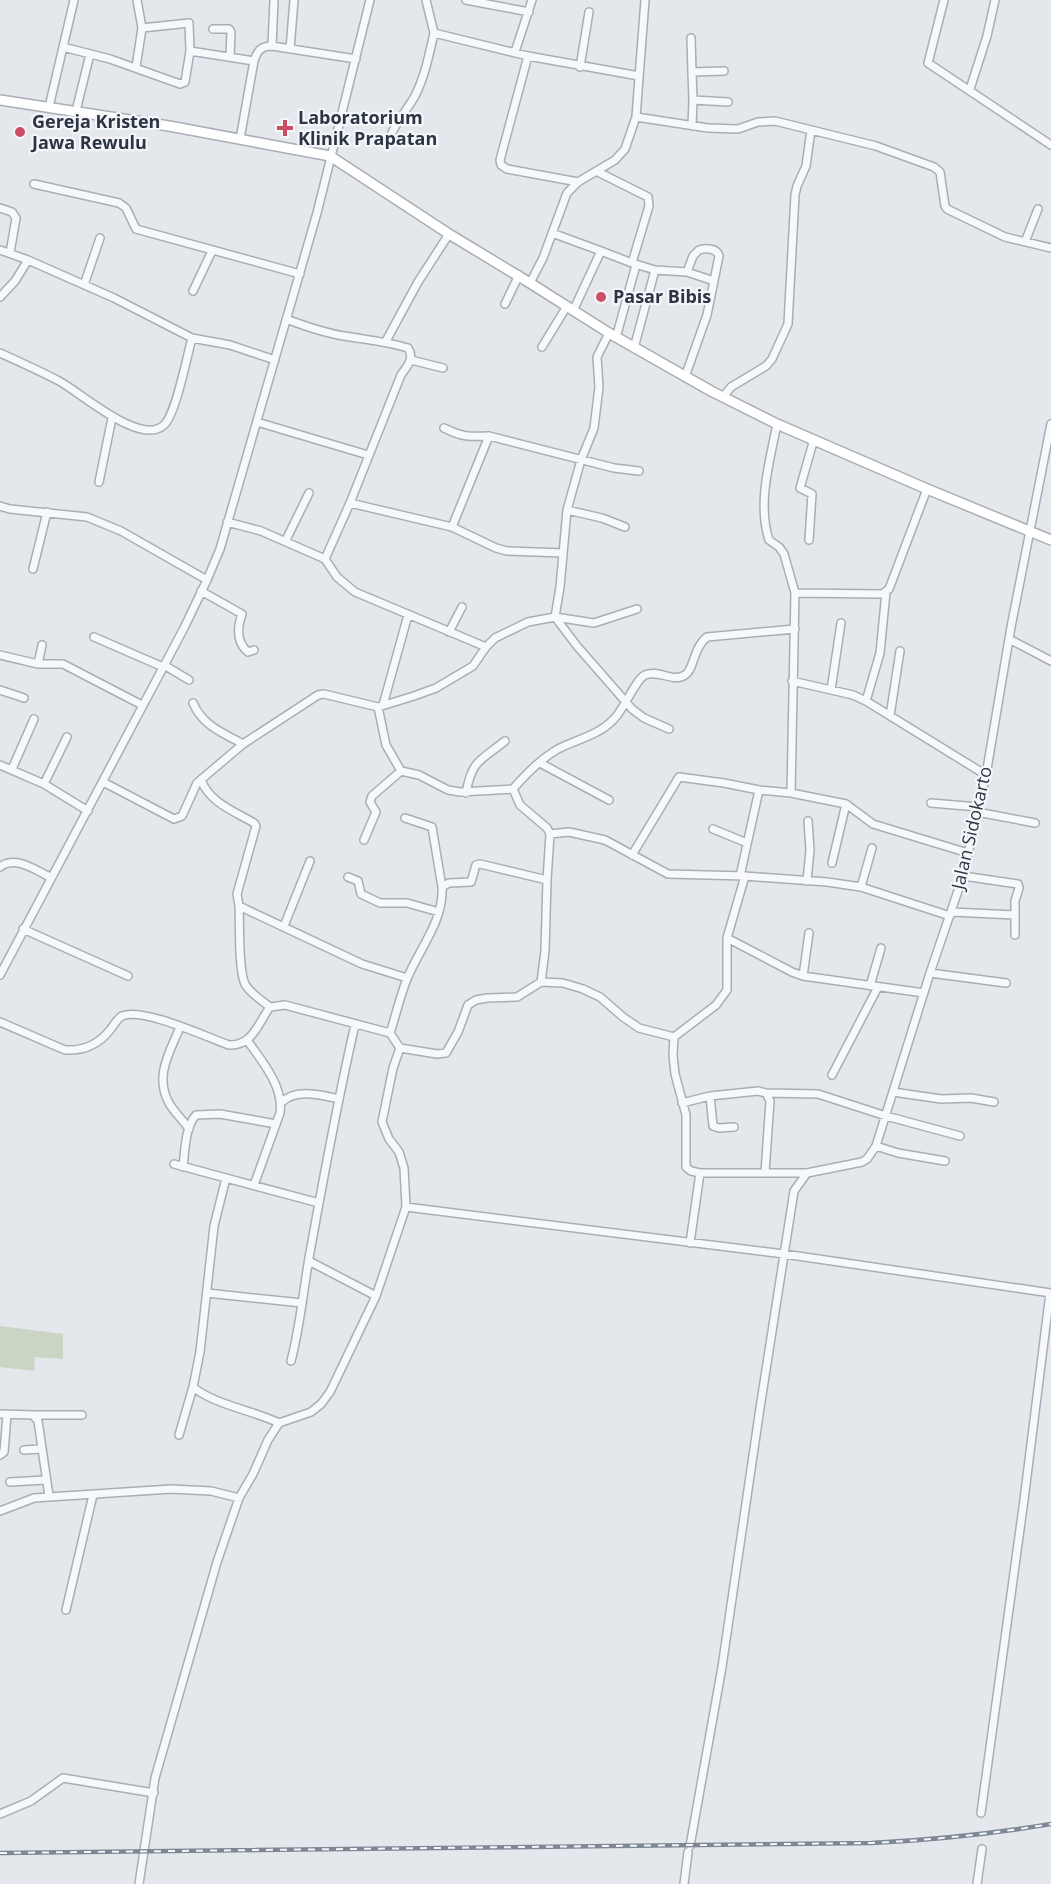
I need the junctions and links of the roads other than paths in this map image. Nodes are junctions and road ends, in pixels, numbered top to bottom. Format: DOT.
graph roads {
  1 [pos="74,0"];
  2 [pos="137,0"];
  3 [pos="274,0"];
  4 [pos="294,0"];
  5 [pos="370,0"];
  6 [pos="426,0"];
  7 [pos="466,0"];
  8 [pos="532,0"];
  9 [pos="645,0"];
  10 [pos="944,0"];
  11 [pos="995,0"];
  12 [pos="529,12"];
  13 [pos="589,12"];
  14 [pos="142,28"];
  15 [pos="213,29"];
  16 [pos="434,33"];
  17 [pos="691,38"];
  18 [pos="272,46"];
  19 [pos="63,47"];
  20 [pos="290,50"];
  21 [pos="190,51"];
  22 [pos="515,52"];
  23 [pos="90,54"];
  24 [pos="230,56"];
  25 [pos="528,56"];
  26 [pos="356,59"];
  27 [pos="254,61"];
  28 [pos="136,67"];
  29 [pos="580,67"];
  30 [pos="724,71"];
  31 [pos="692,72"];
  32 [pos="639,76"];
  33 [pos="970,89"];
  34 [pos="0,100"];
  35 [pos="693,100"];
  36 [pos="728,102"];
  37 [pos="49,107"];
  38 [pos="76,111"];
  39 [pos="636,117"];
  40 [pos="692,126"];
  41 [pos="812,130"];
  42 [pos="390,137"];
  43 [pos="240,139"];
  44 [pos="1051,145"];
  45 [pos="330,156"];
  46 [pos="598,172"];
  47 [pos="578,182"];
  48 [pos="34,184"];
  49 [pos="0,208"];
  50 [pos="1038,209"];
  51 [pos="552,233"];
  52 [pos="448,234"];
  53 [pos="100,238"];
  54 [pos="1025,242"];
  55 [pos="1051,248"];
  56 [pos="0,250"];
  57 [pos="212,251"];
  58 [pos="601,251"];
  59 [pos="10,253"];
  60 [pos="28,260"];
  61 [pos="634,264"];
  62 [pos="655,270"];
  63 [pos="687,272"];
  64 [pos="300,274"];
  65 [pos="519,276"];
  66 [pos="714,280"];
  67 [pos="530,283"];
  68 [pos="84,285"];
  69 [pos="193,291"];
  70 [pos="0,297"];
  71 [pos="505,304"];
  72 [pos="570,308"];
  73 [pos="286,319"];
  74 [pos="612,335"];
  75 [pos="192,338"];
  76 [pos="386,341"];
  77 [pos="542,347"];
  78 [pos="634,348"];
  79 [pos="0,353"];
  80 [pos="275,360"];
  81 [pos="411,360"];
  82 [pos="443,368"];
  83 [pos="685,377"];
  84 [pos="723,397"];
  85 [pos="112,418"];
  86 [pos="257,422"];
  87 [pos="777,423"];
  88 [pos="1051,424"];
  89 [pos="444,428"];
  90 [pos="489,436"];
  91 [pos="814,439"];
  92 [pos="368,455"];
  93 [pos="581,459"];
  94 [pos="639,471"];
  95 [pos="99,482"];
  96 [pos="927,489"];
  97 [pos="309,492"];
  98 [pos="350,503"];
  99 [pos="0,506"];
  100 [pos="567,510"];
  101 [pos="46,513"];
  102 [pos="227,522"];
  103 [pos="452,527"];
  104 [pos="625,527"];
  105 [pos="1029,531"];
  106 [pos="286,540"];
  107 [pos="809,540"];
  108 [pos="1051,540"];
  109 [pos="563,553"];
  110 [pos="325,559"];
  111 [pos="33,569"];
  112 [pos="207,580"];
  113 [pos="201,591"];
  114 [pos="886,592"];
  115 [pos="795,593"];
  116 [pos="462,607"];
  117 [pos="637,609"];
  118 [pos="408,615"];
  119 [pos="555,617"];
  120 [pos="841,622"];
  121 [pos="795,629"];
  122 [pos="449,632"];
  123 [pos="94,637"];
  124 [pos="1009,639"];
  125 [pos="42,645"];
  126 [pos="486,647"];
  127 [pos="254,650"];
  128 [pos="900,651"];
  129 [pos="0,655"];
  130 [pos="1051,661"];
  131 [pos="38,664"];
  132 [pos="163,666"];
  133 [pos="189,680"];
  134 [pos="792,681"];
  135 [pos="0,690"];
  136 [pos="831,690"];
  137 [pos="24,698"];
  138 [pos="627,701"];
  139 [pos="866,701"];
  140 [pos="193,703"];
  141 [pos="142,705"];
  142 [pos="380,706"];
  143 [pos="890,716"];
  144 [pos="34,719"];
  145 [pos="669,729"];
  146 [pos="67,737"];
  147 [pos="505,741"];
  148 [pos="243,744"];
  149 [pos="540,763"];
  150 [pos="0,765"];
  151 [pos="12,769"];
  152 [pos="401,771"];
  153 [pos="986,775"];
  154 [pos="201,780"];
  155 [pos="103,782"];
  156 [pos="44,784"];
  157 [pos="513,789"];
  158 [pos="759,790"];
  159 [pos="466,793"];
  160 [pos="790,793"];
  161 [pos="609,800"];
  162 [pos="932,803"];
  163 [pos="846,804"];
  164 [pos="978,810"];
  165 [pos="88,811"];
  166 [pos="405,819"];
  167 [pos="808,821"];
  168 [pos="1035,823"];
  169 [pos="713,829"];
  170 [pos="550,834"];
  171 [pos="364,840"];
  172 [pos="747,843"];
  173 [pos="872,848"];
  174 [pos="968,853"];
  175 [pos="632,855"];
  176 [pos="310,861"];
  177 [pos="832,863"];
  178 [pos="0,867"];
  179 [pos="743,876"];
  180 [pos="963,876"];
  181 [pos="50,877"];
  182 [pos="348,877"];
  183 [pos="547,880"];
  184 [pos="807,881"];
  185 [pos="442,887"];
  186 [pos="861,887"];
  187 [pos="239,906"];
  188 [pos="440,912"];
  189 [pos="950,914"];
  190 [pos="1015,915"];
  191 [pos="284,926"];
  192 [pos="23,929"];
  193 [pos="809,933"];
  194 [pos="1015,935"];
  195 [pos="727,938"];
  196 [pos="881,948"];
  197 [pos="930,972"];
  198 [pos="0,975"];
  199 [pos="128,976"];
  200 [pos="803,976"];
  201 [pos="407,978"];
  202 [pos="541,982"];
  203 [pos="1006,983"];
  204 [pos="874,987"];
  205 [pos="924,993"];
  206 [pos="270,1007"];
  207 [pos="0,1022"];
  208 [pos="355,1025"];
  209 [pos="180,1027"];
  210 [pos="390,1033"];
  211 [pos="674,1037"];
  212 [pos="247,1040"];
  213 [pos="400,1048"];
  214 [pos="832,1075"];
  215 [pos="893,1092"];
  216 [pos="766,1093"];
  217 [pos="710,1096"];
  218 [pos="339,1099"];
  219 [pos="282,1102"];
  220 [pos="994,1102"];
  221 [pos="682,1103"];
  222 [pos="886,1116"];
  223 [pos="276,1124"];
  224 [pos="734,1127"];
  225 [pos="189,1129"];
  226 [pos="960,1136"];
  227 [pos="876,1146"];
  228 [pos="945,1161"];
  229 [pos="174,1164"];
  230 [pos="183,1167"];
  231 [pos="700,1173"];
  232 [pos="765,1173"];
  233 [pos="807,1173"];
  234 [pos="226,1178"];
  235 [pos="254,1185"];
  236 [pos="319,1203"];
  237 [pos="406,1207"];
  238 [pos="690,1243"];
  239 [pos="784,1254"];
  240 [pos="309,1261"];
  241 [pos="207,1293"];
  242 [pos="1050,1293"];
  243 [pos="376,1296"];
  244 [pos="302,1303"];
  245 [pos="291,1362"];
  246 [pos="193,1387"];
  247 [pos="4,1414"];
  248 [pos="33,1415"];
  249 [pos="82,1415"];
  250 [pos="279,1423"];
  251 [pos="179,1435"];
  252 [pos="41,1449"];
  253 [pos="24,1450"];
  254 [pos="0,1455"];
  255 [pos="45,1480"];
  256 [pos="10,1482"];
  257 [pos="93,1495"];
  258 [pos="49,1496"];
  259 [pos="239,1498"];
  260 [pos="0,1511"];
  261 [pos="66,1610"];
  262 [pos="154,1793"];
  263 [pos="981,1813"];
  264 [pos="0,1814"];
  265 [pos="982,1850"];
  266 [pos="140,1884"];
  267 [pos="684,1884"];
  268 [pos="977,1884"];
  1 -- 19 [label="street"];
  2 -- 14 [label="street"];
  3 -- 18 [label="street"];
  4 -- 20 [label="street"];
  5 -- 26 [label="street"];
  6 -- 16 [label="street"];
  7 -- 12 [label="street"];
  8 -- 12 [label="street"];
  9 -- 32 [label="street"];
  10 -- 33 [label="street"];
  11 -- 33 [label="street"];
  12 -- 22 [label="street"];
  13 -- 29 [label="street"];
  14 -- 21 [label="street"];
  14 -- 28 [label="street"];
  15 -- 24 [label="street"];
  16 -- 22 [label="street"];
  16 -- 42 [label="street"];
  17 -- 31 [label="street"];
  18 -- 20 [label="street"];
  18 -- 27 [label="street"];
  19 -- 23 [label="street"];
  19 -- 37 [label="street"];
  20 -- 26 [label="street"];
  21 -- 24 [label="street"];
  21 -- 28 [label="street"];
  22 -- 25 [label="street"];
  23 -- 28 [label="street"];
  23 -- 38 [label="street"];
  24 -- 27 [label="street"];
  25 -- 29 [label="street"];
  25 -- 47 [label="street"];
  26 -- 45 [label="street"];
  27 -- 43 [label="street"];
  29 -- 32 [label="street"];
  30 -- 31 [label="street"];
  31 -- 35 [label="street"];
  32 -- 39 [label="street"];
  33 -- 44 [label="street"];
  34 -- 37 [label="main road"];
  35 -- 36 [label="street"];
  35 -- 40 [label="street"];
  37 -- 38 [label="main road"];
  38 -- 43 [label="main road"];
  39 -- 40 [label="street"];
  39 -- 46 [label="street"];
  40 -- 41 [label="street"];
  41 -- 54 [label="street"];
  41 -- 84 [label="street"];
  43 -- 45 [label="main road"];
  45 -- 52 [label="main road"];
  45 -- 64 [label="street"];
  46 -- 47 [label="street"];
  46 -- 61 [label="street"];
  47 -- 51 [label="street"];
  48 -- 57 [label="street"];
  49 -- 59 [label="street"];
  50 -- 54 [label="street"];
  51 -- 58 [label="street"];
  51 -- 67 [label="street"];
  52 -- 65 [label="main road"];
  52 -- 76 [label="street"];
  53 -- 68 [label="street"];
  54 -- 55 [label="street"];
  56 -- 59 [label="street"];
  57 -- 64 [label="street"];
  57 -- 69 [label="street"];
  58 -- 61 [label="street"];
  58 -- 72 [label="street"];
  59 -- 60 [label="street"];
  60 -- 68 [label="street"];
  60 -- 70 [label="street"];
  61 -- 62 [label="street"];
  61 -- 74 [label="street"];
  62 -- 63 [label="street"];
  62 -- 78 [label="street"];
  63 -- 66 [label="street"];
  63 -- 66 [label="street"];
  64 -- 73 [label="street"];
  65 -- 67 [label="main road"];
  65 -- 71 [label="street"];
  66 -- 83 [label="street"];
  67 -- 72 [label="main road"];
  68 -- 75 [label="street"];
  72 -- 74 [label="main road"];
  72 -- 77 [label="street"];
  73 -- 76 [label="street"];
  73 -- 80 [label="street"];
  74 -- 78 [label="main road"];
  74 -- 93 [label="street"];
  75 -- 80 [label="street"];
  75 -- 85 [label="street"];
  76 -- 81 [label="street"];
  78 -- 83 [label="main road"];
  79 -- 85 [label="street"];
  80 -- 86 [label="street"];
  81 -- 82 [label="street"];
  81 -- 92 [label="street"];
  83 -- 84 [label="main road"];
  84 -- 87 [label="main road"];
  85 -- 95 [label="street"];
  86 -- 92 [label="street"];
  86 -- 102 [label="street"];
  87 -- 91 [label="main road"];
  87 -- 115 [label="street"];
  88 -- 105 [label="street, Jalan Sidokarto"];
  89 -- 90 [label="street"];
  90 -- 93 [label="street"];
  90 -- 103 [label="street"];
  91 -- 96 [label="main road"];
  91 -- 107 [label="street"];
  92 -- 98 [label="street"];
  93 -- 94 [label="street"];
  93 -- 100 [label="street"];
  96 -- 105 [label="main road"];
  96 -- 114 [label="street"];
  97 -- 106 [label="street"];
  98 -- 103 [label="street"];
  98 -- 110 [label="street"];
  99 -- 101 [label="street"];
  100 -- 104 [label="street"];
  100 -- 109 [label="street"];
  101 -- 111 [label="street"];
  101 -- 112 [label="street"];
  102 -- 106 [label="street"];
  102 -- 112 [label="street"];
  103 -- 109 [label="street"];
  105 -- 108 [label="main road"];
  105 -- 124 [label="street, Jalan Sidokarto"];
  106 -- 110 [label="street"];
  109 -- 119 [label="street"];
  110 -- 118 [label="street"];
  112 -- 113 [label="street"];
  113 -- 127 [label="street"];
  113 -- 132 [label="street"];
  114 -- 115 [label="street"];
  114 -- 139 [label="street"];
  115 -- 121 [label="street"];
  116 -- 122 [label="street"];
  117 -- 119 [label="street"];
  118 -- 122 [label="street"];
  118 -- 142 [label="street"];
  119 -- 126 [label="street"];
  119 -- 138 [label="street"];
  120 -- 136 [label="street"];
  121 -- 134 [label="street"];
  121 -- 138 [label="street"];
  122 -- 126 [label="street"];
  123 -- 132 [label="street"];
  124 -- 130 [label="street"];
  124 -- 153 [label="street, Jalan Sidokarto"];
  125 -- 131 [label="street"];
  126 -- 142 [label="street"];
  128 -- 143 [label="street"];
  129 -- 131 [label="street"];
  131 -- 141 [label="street"];
  132 -- 133 [label="street"];
  132 -- 141 [label="street"];
  134 -- 136 [label="street"];
  134 -- 160 [label="street"];
  135 -- 137 [label="street"];
  136 -- 139 [label="street"];
  138 -- 145 [label="street"];
  138 -- 149 [label="street"];
  139 -- 143 [label="street"];
  140 -- 148 [label="street"];
  141 -- 155 [label="street"];
  142 -- 148 [label="street"];
  142 -- 152 [label="street"];
  143 -- 153 [label="street"];
  144 -- 151 [label="street"];
  146 -- 156 [label="street"];
  147 -- 159 [label="street"];
  148 -- 154 [label="street"];
  149 -- 157 [label="street"];
  149 -- 161 [label="street"];
  150 -- 151 [label="street"];
  151 -- 156 [label="street"];
  152 -- 159 [label="street"];
  152 -- 171 [label="street"];
  153 -- 164 [label="street, Jalan Sidokarto"];
  154 -- 155 [label="street"];
  154 -- 187 [label="street"];
  155 -- 165 [label="street"];
  156 -- 165 [label="street"];
  157 -- 159 [label="street"];
  157 -- 170 [label="street"];
  158 -- 160 [label="street"];
  158 -- 172 [label="street"];
  158 -- 175 [label="street"];
  160 -- 163 [label="street"];
  162 -- 164 [label="street"];
  163 -- 174 [label="street"];
  163 -- 177 [label="street"];
  164 -- 168 [label="street"];
  164 -- 174 [label="street, Jalan Sidokarto"];
  165 -- 181 [label="street"];
  166 -- 185 [label="street"];
  167 -- 184 [label="street"];
  169 -- 172 [label="street"];
  170 -- 175 [label="street"];
  170 -- 183 [label="street"];
  172 -- 179 [label="street"];
  173 -- 186 [label="street"];
  174 -- 180 [label="street, Jalan Sidokarto"];
  175 -- 179 [label="street"];
  176 -- 191 [label="street"];
  178 -- 181 [label="street"];
  179 -- 184 [label="street"];
  179 -- 195 [label="street"];
  180 -- 189 [label="street, Jalan Sidokarto"];
  180 -- 190 [label="street"];
  181 -- 192 [label="street"];
  182 -- 188 [label="street"];
  183 -- 185 [label="street"];
  183 -- 202 [label="street"];
  184 -- 186 [label="street"];
  185 -- 188 [label="street"];
  186 -- 189 [label="street"];
  187 -- 191 [label="street"];
  187 -- 206 [label="street"];
  188 -- 201 [label="street"];
  189 -- 190 [label="street"];
  189 -- 197 [label="street, Jalan Sidokarto"];
  190 -- 194 [label="street"];
  191 -- 201 [label="street"];
  192 -- 198 [label="street"];
  192 -- 199 [label="street"];
  193 -- 200 [label="street"];
  195 -- 200 [label="street"];
  195 -- 211 [label="street"];
  196 -- 204 [label="street"];
  197 -- 203 [label="street"];
  197 -- 205 [label="street, Jalan Sidokarto"];
  200 -- 204 [label="street"];
  201 -- 210 [label="street"];
  202 -- 211 [label="street"];
  202 -- 213 [label="street"];
  204 -- 205 [label="street"];
  204 -- 214 [label="street"];
  205 -- 215 [label="street, Jalan Sidokarto"];
  206 -- 208 [label="street"];
  206 -- 212 [label="street"];
  207 -- 209 [label="street"];
  208 -- 210 [label="street"];
  208 -- 218 [label="street"];
  209 -- 212 [label="street"];
  209 -- 225 [label="street"];
  210 -- 213 [label="street"];
  211 -- 221 [label="street"];
  212 -- 219 [label="street"];
  213 -- 237 [label="street"];
  215 -- 220 [label="street"];
  215 -- 222 [label="street, Jalan Sidokarto"];
  216 -- 217 [label="street"];
  216 -- 222 [label="street"];
  216 -- 232 [label="street"];
  217 -- 221 [label="street"];
  217 -- 224 [label="street"];
  218 -- 219 [label="street"];
  218 -- 236 [label="street"];
  219 -- 223 [label="street"];
  221 -- 231 [label="street"];
  222 -- 226 [label="street"];
  222 -- 227 [label="street, Jalan Sidokarto"];
  223 -- 225 [label="street"];
  223 -- 235 [label="street"];
  225 -- 230 [label="street"];
  227 -- 228 [label="street"];
  227 -- 233 [label="street"];
  229 -- 230 [label="street"];
  230 -- 234 [label="street"];
  231 -- 232 [label="street"];
  231 -- 238 [label="street"];
  232 -- 233 [label="street"];
  233 -- 239 [label="street"];
  234 -- 235 [label="street"];
  234 -- 241 [label="street"];
  235 -- 236 [label="street"];
  236 -- 240 [label="street"];
  237 -- 238 [label="street"];
  237 -- 243 [label="street"];
  238 -- 239 [label="street"];
  239 -- 242 [label="street"];
  239 -- 267 [label="street"];
  240 -- 243 [label="street"];
  240 -- 244 [label="street"];
  241 -- 244 [label="street"];
  241 -- 246 [label="street"];
  242 -- 263 [label="street"];
  243 -- 250 [label="street"];
  244 -- 245 [label="street"];
  246 -- 250 [label="street"];
  246 -- 251 [label="street"];
  247 -- 248 [label="street"];
  247 -- 254 [label="street"];
  248 -- 249 [label="street"];
  248 -- 252 [label="street"];
  250 -- 259 [label="street"];
  252 -- 253 [label="street"];
  252 -- 255 [label="street"];
  255 -- 256 [label="street"];
  255 -- 258 [label="street"];
  257 -- 258 [label="street"];
  257 -- 259 [label="street"];
  257 -- 261 [label="street"];
  258 -- 260 [label="street"];
  259 -- 262 [label="street"];
  262 -- 264 [label="street"];
  262 -- 266 [label="street"];
  265 -- 268 [label="street"];
}
